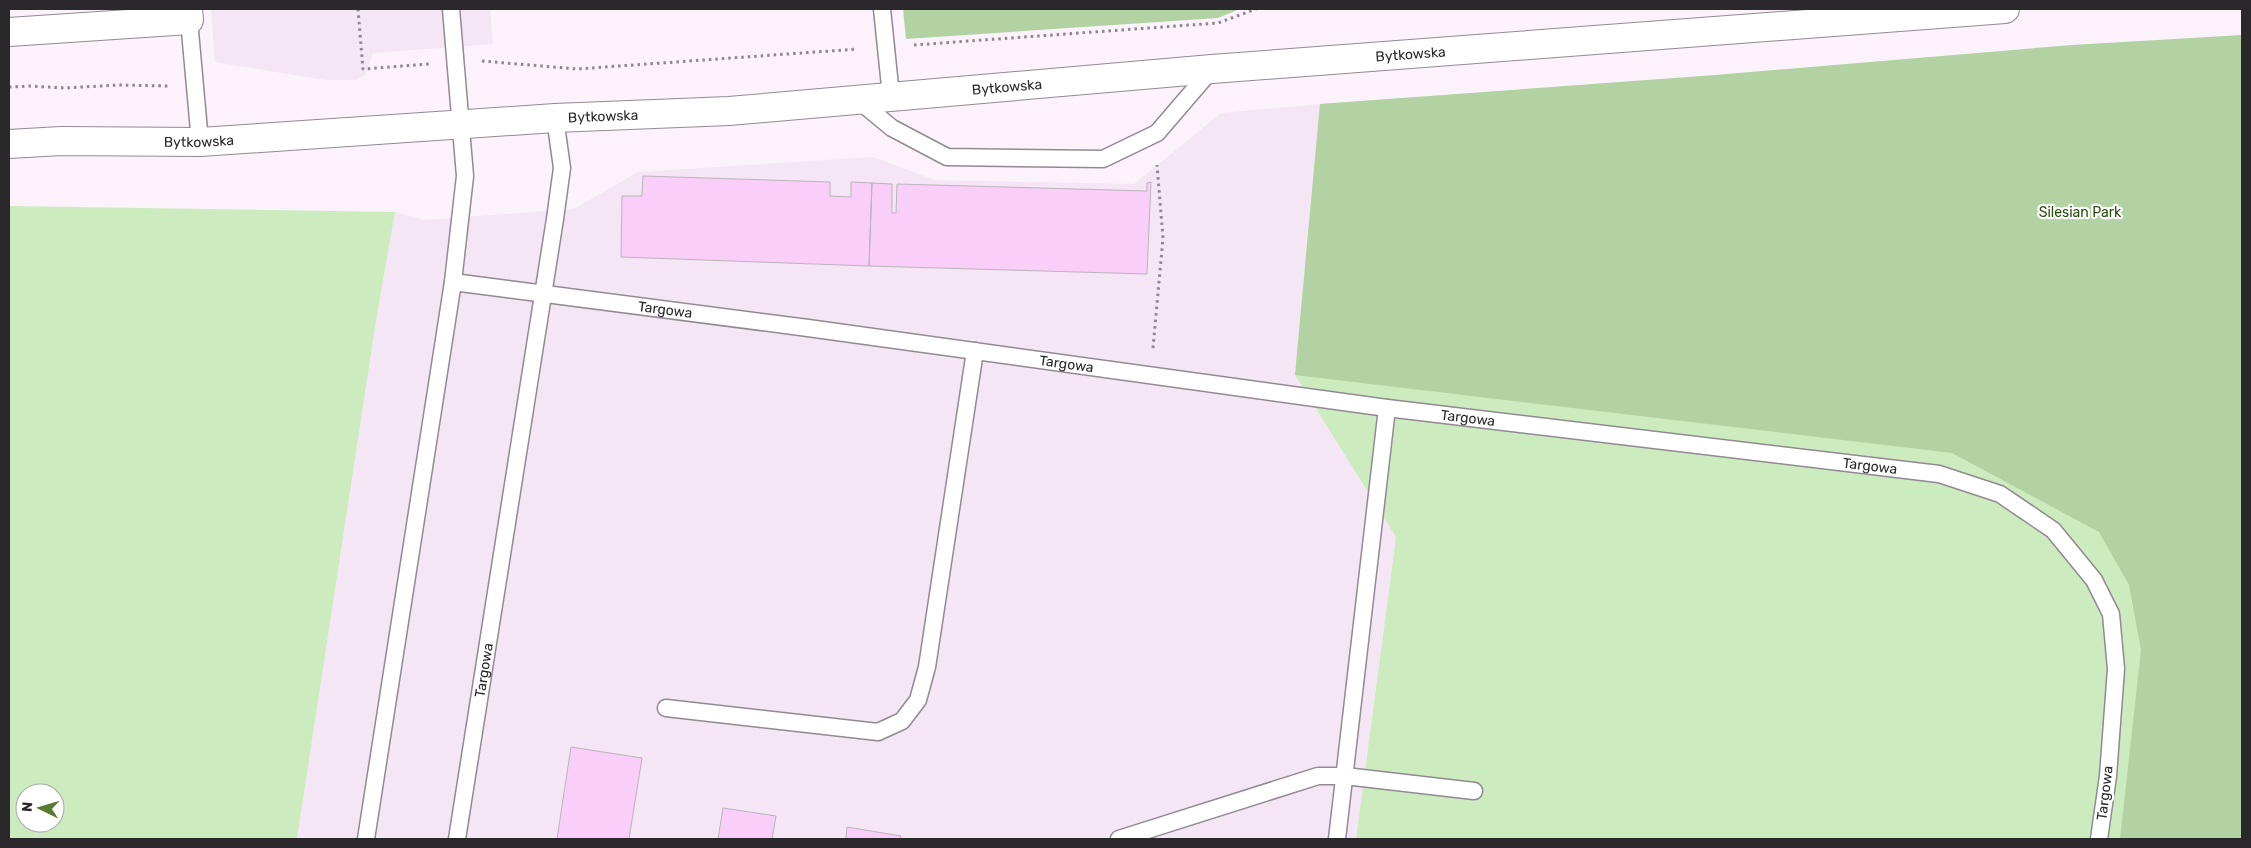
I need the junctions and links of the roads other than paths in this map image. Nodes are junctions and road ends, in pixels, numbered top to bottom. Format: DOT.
graph roads {
  1 [pos="451,9"];
  2 [pos="882,9"];
  3 [pos="2004,9"];
  4 [pos="189,14"];
  5 [pos="9,32"];
  6 [pos="1212,69"];
  7 [pos="891,96"];
  8 [pos="858,100"];
  9 [pos="555,118"];
  10 [pos="462,125"];
  11 [pos="200,142"];
  12 [pos="9,144"];
  13 [pos="453,282"];
  14 [pos="544,294"];
  15 [pos="975,351"];
  16 [pos="1387,408"];
  17 [pos="666,708"];
  18 [pos="1345,776"];
  19 [pos="1474,791"];
  20 [pos="366,839"];
  21 [pos="456,839"];
  22 [pos="1119,839"];
  23 [pos="1337,839"];
  24 [pos="2099,839"];
  1 -- 10 [label="lane"];
  2 -- 7 [label="lane"];
  3 -- 6 [label="street, Bytkowska"];
  4 -- 5 [label="street"];
  4 -- 11 [label="lane"];
  6 -- 7 [label="street, Bytkowska"];
  6 -- 8 [label="lane"];
  7 -- 8 [label="street, Bytkowska"];
  8 -- 9 [label="street, Bytkowska"];
  9 -- 10 [label="street, Bytkowska"];
  9 -- 14 [label="lane, Targowa"];
  10 -- 11 [label="street, Bytkowska"];
  10 -- 13 [label="lane"];
  11 -- 12 [label="street, Bytkowska"];
  13 -- 14 [label="lane"];
  13 -- 20 [label="lane"];
  14 -- 15 [label="lane, Targowa"];
  14 -- 21 [label="lane, Targowa"];
  15 -- 16 [label="lane, Targowa"];
  15 -- 17 [label="lane"];
  16 -- 18 [label="lane"];
  16 -- 24 [label="lane, Targowa"];
  18 -- 19 [label="lane"];
  18 -- 22 [label="lane"];
  18 -- 23 [label="lane"];
}
